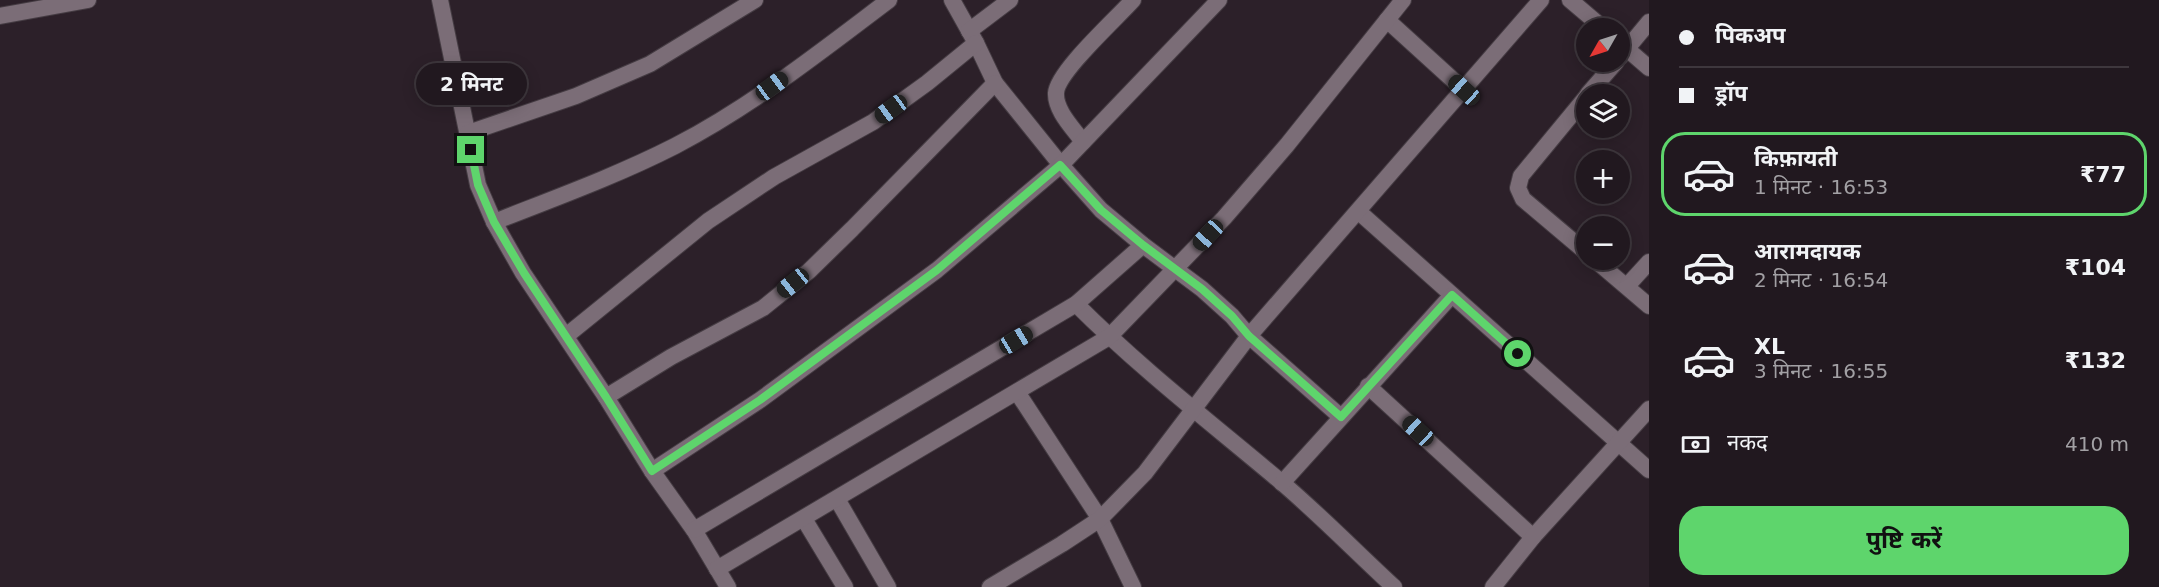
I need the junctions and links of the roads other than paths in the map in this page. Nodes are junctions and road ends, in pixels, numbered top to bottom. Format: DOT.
graph roads {
  1 [pos="88,0"];
  2 [pos="440,0"];
  3 [pos="755,0"];
  4 [pos="890,0"];
  5 [pos="952,0"];
  6 [pos="1010,0"];
  7 [pos="1133,0"];
  8 [pos="1219,0"];
  9 [pos="1403,0"];
  10 [pos="1541,0"];
  11 [pos="1569,0"];
  12 [pos="69,2"];
  13 [pos="0,16"];
  14 [pos="1591,18"];
  15 [pos="1387,20"];
  16 [pos="1649,22"];
  17 [pos="972,37"];
  18 [pos="1630,43"];
  19 [pos="1630,58"];
  20 [pos="1649,68"];
  21 [pos="1606,72"];
  22 [pos="994,83"];
  23 [pos="1597,84"];
  24 [pos="1464,90"];
  25 [pos="1576,110"];
  26 [pos="468,133"];
  27 [pos="1083,142"];
  28 [pos="1060,165"];
  29 [pos="1359,212"];
  30 [pos="494,222"];
  31 [pos="1576,244"];
  32 [pos="1143,245"];
  33 [pos="1649,262"];
  34 [pos="1176,269"];
  35 [pos="1607,270"];
  36 [pos="1627,286"];
  37 [pos="1452,295"];
  38 [pos="1076,304"];
  39 [pos="1649,306"];
  40 [pos="566,336"];
  41 [pos="1249,336"];
  42 [pos="1109,337"];
  43 [pos="1368,386"];
  44 [pos="1017,392"];
  45 [pos="606,397"];
  46 [pos="1649,409"];
  47 [pos="1193,410"];
  48 [pos="1341,417"];
  49 [pos="1618,443"];
  50 [pos="1649,470"];
  51 [pos="652,471"];
  52 [pos="1282,483"];
  53 [pos="837,499"];
  54 [pos="804,519"];
  55 [pos="1100,519"];
  56 [pos="694,530"];
  57 [pos="1533,537"];
  58 [pos="717,569"];
  59 [pos="728,587"];
  60 [pos="845,587"];
  61 [pos="888,587"];
  62 [pos="990,587"];
  63 [pos="1133,587"];
  64 [pos="1394,587"];
  65 [pos="1493,587"];
  1 -- 12 [label="street"];
  2 -- 26 [label="street"];
  3 -- 26 [label="street"];
  4 -- 30 [label="street"];
  5 -- 17 [label="street"];
  6 -- 17 [label="street"];
  7 -- 27 [label="street"];
  8 -- 27 [label="street"];
  9 -- 15 [label="street"];
  10 -- 24 [label="street"];
  11 -- 14 [label="street"];
  12 -- 13 [label="street"];
  15 -- 24 [label="street"];
  15 -- 34 [label="street"];
  16 -- 18 [label="street"];
  17 -- 22 [label="street"];
  17 -- 40 [label="street"];
  19 -- 20 [label="street"];
  21 -- 23 [label="street"];
  22 -- 28 [label="street"];
  22 -- 45 [label="street"];
  24 -- 29 [label="street"];
  25 -- 31 [label="street"];
  26 -- 30 [label="street"];
  27 -- 28 [label="street"];
  28 -- 32 [label="street"];
  28 -- 51 [label="street"];
  29 -- 37 [label="street"];
  29 -- 41 [label="street"];
  30 -- 40 [label="street"];
  32 -- 34 [label="street"];
  32 -- 38 [label="street"];
  33 -- 36 [label="street"];
  34 -- 41 [label="street"];
  34 -- 42 [label="street"];
  35 -- 36 [label="street"];
  36 -- 39 [label="street"];
  37 -- 43 [label="street"];
  37 -- 49 [label="street"];
  38 -- 42 [label="street"];
  38 -- 56 [label="street"];
  40 -- 45 [label="street"];
  41 -- 47 [label="street"];
  41 -- 48 [label="street"];
  42 -- 44 [label="street"];
  42 -- 47 [label="street"];
  43 -- 48 [label="street"];
  43 -- 57 [label="street"];
  44 -- 53 [label="street"];
  44 -- 55 [label="street"];
  45 -- 51 [label="street"];
  46 -- 49 [label="street"];
  47 -- 52 [label="street"];
  47 -- 55 [label="street"];
  48 -- 52 [label="street"];
  49 -- 50 [label="street"];
  49 -- 57 [label="street"];
  51 -- 56 [label="street"];
  52 -- 64 [label="street"];
  53 -- 54 [label="street"];
  53 -- 61 [label="street"];
  54 -- 58 [label="street"];
  54 -- 60 [label="street"];
  55 -- 62 [label="street"];
  55 -- 63 [label="street"];
  56 -- 58 [label="street"];
  57 -- 65 [label="street"];
  58 -- 59 [label="street"];
}
